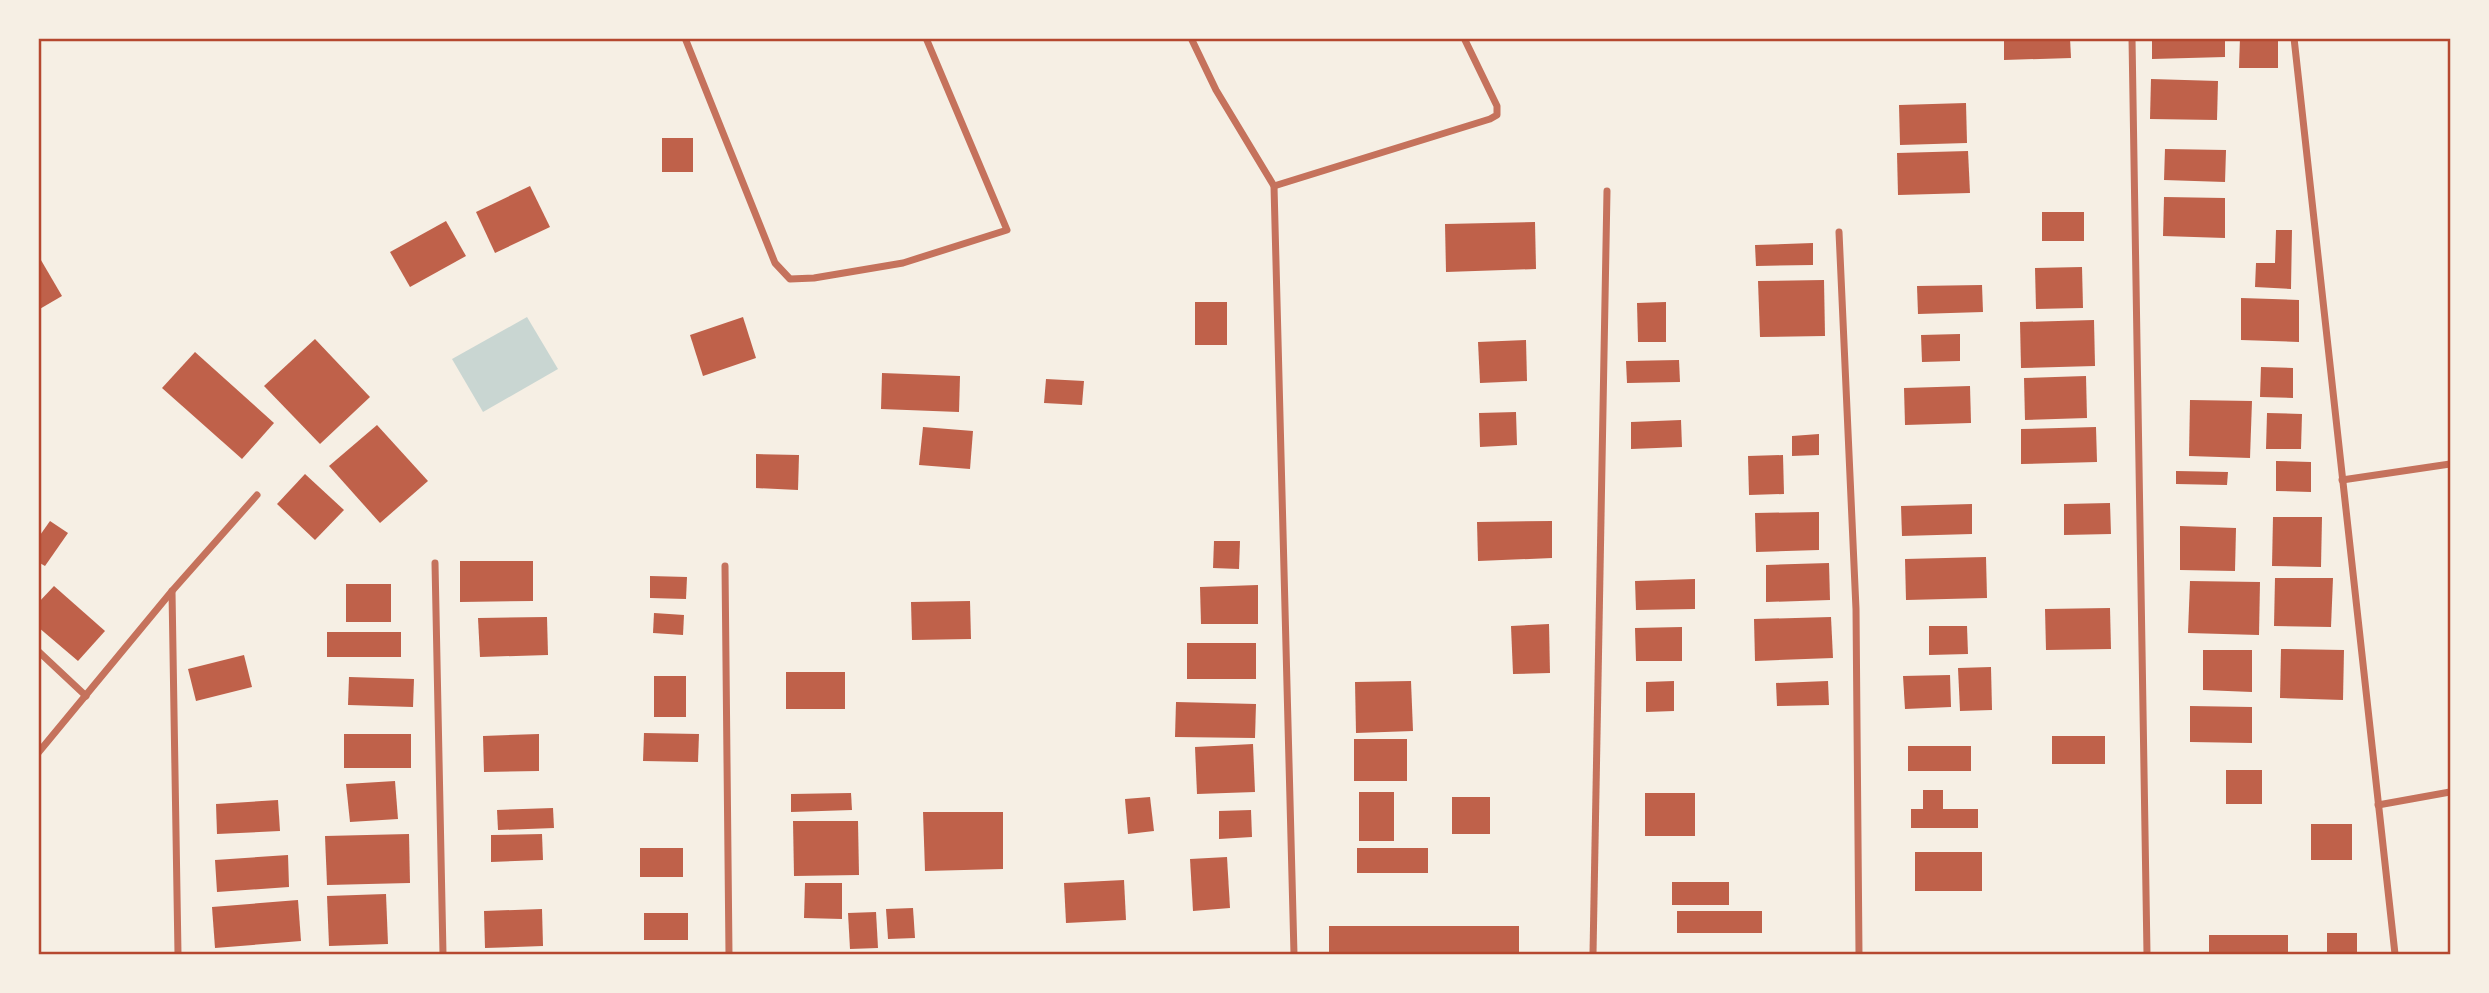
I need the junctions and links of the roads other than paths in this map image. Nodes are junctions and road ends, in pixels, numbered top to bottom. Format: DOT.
graph roads {
  1 [pos="685,38"];
  2 [pos="926,38"];
  3 [pos="1191,38"];
  4 [pos="1464,38"];
  5 [pos="2132,38"];
  6 [pos="2294,38"];
  7 [pos="1274,186"];
  8 [pos="1607,191"];
  9 [pos="1839,232"];
  10 [pos="2451,464"];
  11 [pos="2342,480"];
  12 [pos="257,495"];
  13 [pos="435,563"];
  14 [pos="725,566"];
  15 [pos="172,591"];
  16 [pos="38,651"];
  17 [pos="86,696"];
  18 [pos="38,753"];
  19 [pos="2451,792"];
  20 [pos="2378,805"];
  21 [pos="178,954"];
  22 [pos="443,954"];
  23 [pos="729,954"];
  24 [pos="1294,954"];
  25 [pos="1593,954"];
  26 [pos="1860,954"];
  27 [pos="2147,954"];
  28 [pos="2395,954"];
  1 -- 2 [label="street"];
  3 -- 7 [label="street"];
  4 -- 7 [label="street"];
  5 -- 27 [label="street"];
  6 -- 11 [label="street"];
  7 -- 24 [label="street"];
  8 -- 25 [label="street"];
  9 -- 26 [label="street"];
  10 -- 11 [label="street"];
  11 -- 20 [label="street"];
  12 -- 15 [label="street"];
  13 -- 22 [label="street"];
  14 -- 23 [label="street"];
  15 -- 17 [label="street"];
  15 -- 21 [label="street"];
  16 -- 17 [label="street"];
  17 -- 18 [label="street"];
  19 -- 20 [label="street"];
  20 -- 28 [label="street"];
}
